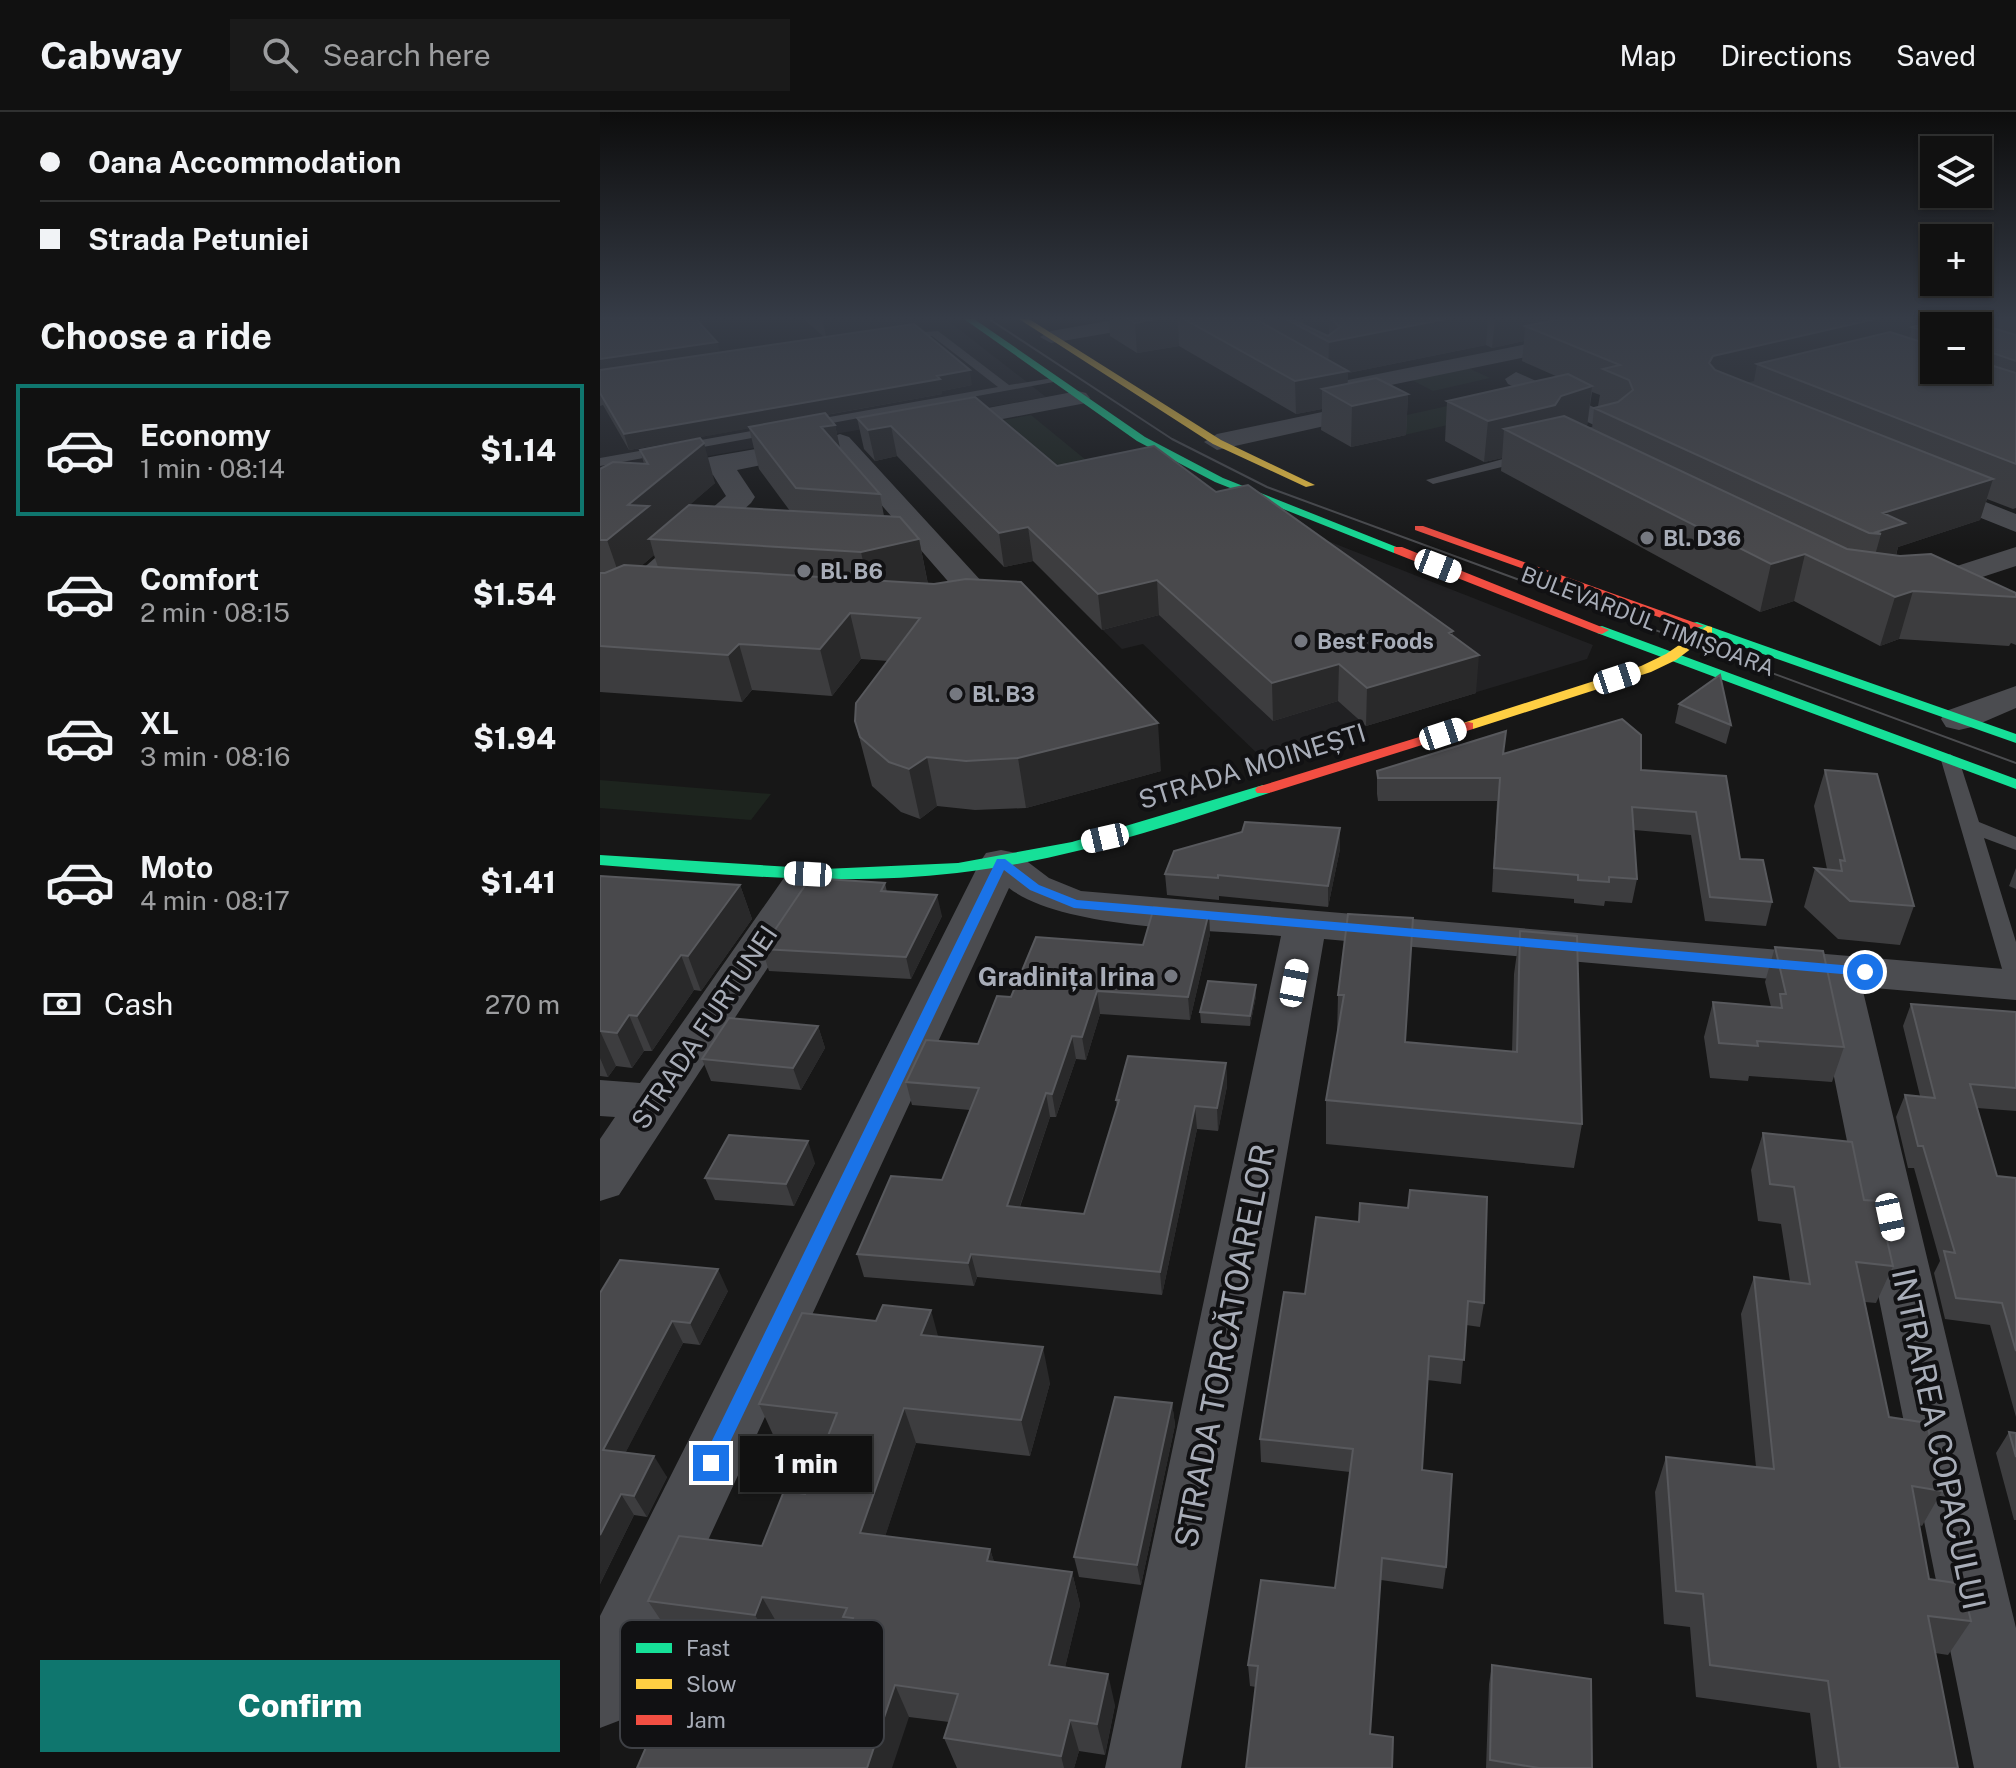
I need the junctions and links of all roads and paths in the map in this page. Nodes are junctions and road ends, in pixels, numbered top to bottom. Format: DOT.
graph roads {
  1 [pos="965,396"];
  2 [pos="1075,396"];
  3 [pos="1145,396"];
  4 [pos="1355,396"];
  5 [pos="1552,396"];
  6 [pos="1078,398"];
  7 [pos="1401,403"];
  8 [pos="1372,409"];
  9 [pos="840,442"];
  10 [pos="1217,442"];
  11 [pos="1539,453"];
  12 [pos="1169,457"];
  13 [pos="601,460"];
  14 [pos="1589,460"];
  15 [pos="720,465"];
  16 [pos="1902,476"];
  17 [pos="1433,480"];
  18 [pos="1304,483"];
  19 [pos="1330,494"];
  20 [pos="1264,498"];
  21 [pos="600,506"];
  22 [pos="1407,523"];
  23 [pos="2016,524"];
  24 [pos="697,537"];
  25 [pos="743,540"];
  26 [pos="894,550"];
  27 [pos="939,553"];
  28 [pos="2016,556"];
  29 [pos="1883,594"];
  30 [pos="615,595"];
  31 [pos="670,599"];
  32 [pos="928,615"];
  33 [pos="600,623"];
  34 [pos="1707,630"];
  35 [pos="1671,657"];
  36 [pos="2016,696"];
  37 [pos="1959,719"];
  38 [pos="2016,739"];
  39 [pos="1950,760"];
  40 [pos="2016,784"];
  41 [pos="1969,825"];
  42 [pos="2016,844"];
  43 [pos="600,860"];
  44 [pos="1001,862"];
  45 [pos="808,874"];
  46 [pos="1305,924"];
  47 [pos="1835,969"];
  48 [pos="2016,982"];
  49 [pos="600,1098"];
  50 [pos="652,1102"];
  51 [pos="600,1180"];
  52 [pos="635,1620"];
  53 [pos="620,1651"];
  54 [pos="600,1692"];
  55 [pos="1143,1768"];
  56 [pos="2012,1768"];
  1 -- 13 [label="lane"];
  2 -- 6 [label="main road, BULEVARDUL TIMIȘOARA"];
  3 -- 10 [label="main road"];
  4 -- 8 [label="lane"];
  5 -- 14 [label="street"];
  6 -- 9 [label="street"];
  6 -- 12 [label="main road, BULEVARDUL TIMIȘOARA"];
  7 -- 8 [label="street"];
  8 -- 10 [label="street"];
  9 -- 15 [label="street"];
  9 -- 27 [label="street"];
  10 -- 12 [label="main road"];
  10 -- 18 [label="main road"];
  11 -- 17 [label="lane"];
  12 -- 20 [label="main road, BULEVARDUL TIMIȘOARA"];
  15 -- 21 [label="street"];
  15 -- 24 [label="street"];
  16 -- 23 [label="street"];
  18 -- 19 [label="main road"];
  18 -- 20 [label="main road"];
  20 -- 35 [label="main road, BULEVARDUL TIMIȘOARA"];
  22 -- 34 [label="main road, BULEVARDUL TIMIȘOARA"];
  24 -- 25 [label="street"];
  24 -- 30 [label="street"];
  26 -- 27 [label="street"];
  27 -- 32 [label="street"];
  28 -- 29 [label="street"];
  30 -- 31 [label="street"];
  30 -- 33 [label="street"];
  34 -- 35 [label="main road, STRADA MOINEȘTI"];
  34 -- 37 [label="main road, BULEVARDUL TIMIȘOARA"];
  35 -- 39 [label="main road, BULEVARDUL TIMIȘOARA"];
  35 -- 44 [label="main road, STRADA MOINEȘTI"];
  36 -- 37 [label="street"];
  37 -- 38 [label="main road, BULEVARDUL TIMIȘOARA"];
  39 -- 40 [label="main road, BULEVARDUL TIMIȘOARA"];
  39 -- 41 [label="lane"];
  41 -- 42 [label="lane"];
  41 -- 48 [label="lane"];
  43 -- 45 [label="main road, STRADA MOINEȘTI"];
  44 -- 45 [label="main road, STRADA MOINEȘTI"];
  44 -- 46 [label="street"];
  44 -- 52 [label="street"];
  45 -- 50 [label="street, STRADA FURTUNEI"];
  46 -- 47 [label="street"];
  46 -- 55 [label="street, STRADA TORCĂTOARELOR"];
  47 -- 48 [label="street"];
  47 -- 56 [label="street, INTRAREA COPACULUI"];
  49 -- 50 [label="street"];
  50 -- 51 [label="street, STRADA FURTUNEI"];
  53 -- 54 [label="street"];
}
